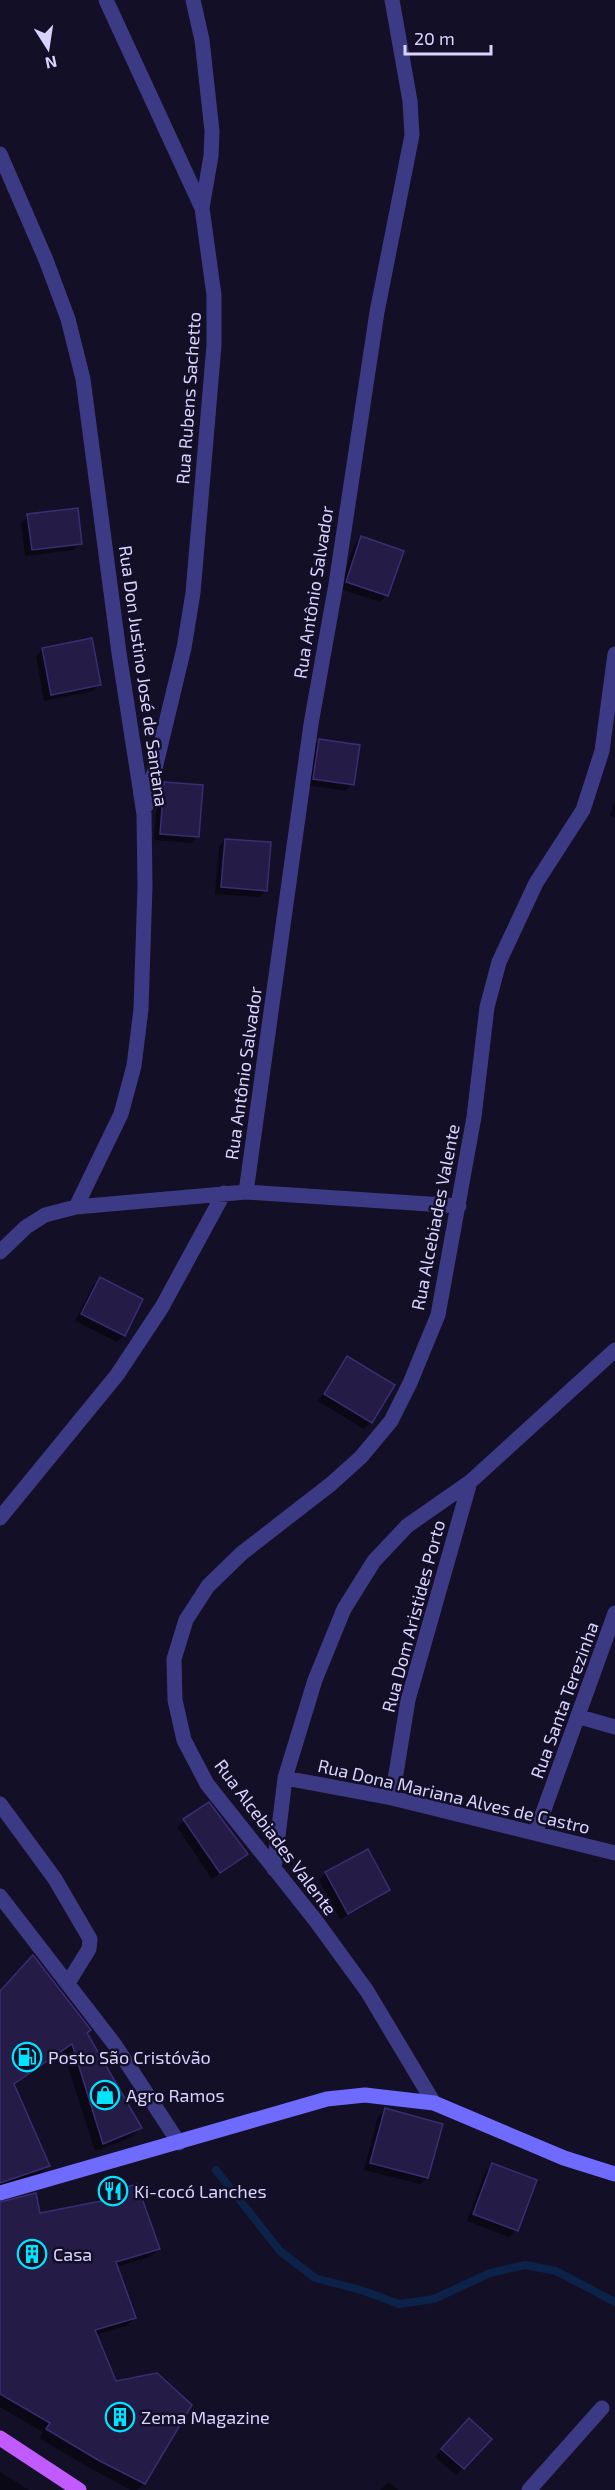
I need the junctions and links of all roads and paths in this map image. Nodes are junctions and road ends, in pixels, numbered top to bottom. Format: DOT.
graph roads {
  1 [pos="106,0"];
  2 [pos="193,0"];
  3 [pos="392,0"];
  4 [pos="0,154"];
  5 [pos="202,208"];
  6 [pos="615,654"];
  7 [pos="144,814"];
  8 [pos="246,1192"];
  9 [pos="224,1193"];
  10 [pos="459,1206"];
  11 [pos="76,1207"];
  12 [pos="1,1249"];
  13 [pos="615,1350"];
  14 [pos="470,1482"];
  15 [pos="0,1518"];
  16 [pos="615,1613"];
  17 [pos="580,1717"];
  18 [pos="615,1727"];
  19 [pos="285,1778"];
  20 [pos="392,1798"];
  21 [pos="0,1804"];
  22 [pos="536,1832"];
  23 [pos="615,1853"];
  24 [pos="274,1869"];
  25 [pos="0,1896"];
  26 [pos="68,1983"];
  27 [pos="434,2103"];
  28 [pos="179,2143"];
  29 [pos="615,2174"];
  30 [pos="0,2193"];
  31 [pos="602,2408"];
  32 [pos="0,2438"];
  33 [pos="79,2490"];
  34 [pos="530,2490"];
  1 -- 5 [label="street, Rua Rubens Sachetto"];
  2 -- 5 [label="street"];
  3 -- 8 [label="street, Rua Antônio Salvador"];
  4 -- 7 [label="street, Rua Don Justino José de Santana"];
  5 -- 7 [label="street, Rua Rubens Sachetto"];
  6 -- 10 [label="street, Rua Alcebiades Valente"];
  7 -- 11 [label="street, Rua Don Justino José de Santana"];
  8 -- 9 [label="street"];
  8 -- 10 [label="street"];
  9 -- 11 [label="street"];
  9 -- 15 [label="street"];
  10 -- 24 [label="street, Rua Alcebiades Valente"];
  11 -- 12 [label="street"];
  13 -- 14 [label="street"];
  14 -- 19 [label="street"];
  14 -- 20 [label="street, Rua Dom Aristides Porto"];
  16 -- 17 [label="street, Rua Santa Terezinha"];
  17 -- 18 [label="street"];
  17 -- 22 [label="street, Rua Santa Terezinha"];
  19 -- 20 [label="street, Rua Dona Mariana Alves de Castro"];
  19 -- 24 [label="street"];
  20 -- 22 [label="street, Rua Dona Mariana Alves de Castro"];
  21 -- 26 [label="street"];
  22 -- 23 [label="street, Rua Dona Mariana Alves de Castro"];
  24 -- 27 [label="street, Rua Alcebiades Valente"];
  25 -- 26 [label="street"];
  26 -- 28 [label="street"];
  27 -- 28 [label="main road"];
  27 -- 29 [label="main road"];
  28 -- 30 [label="main road"];
  31 -- 34 [label="street"];
  32 -- 33 [label="main road"];
}
